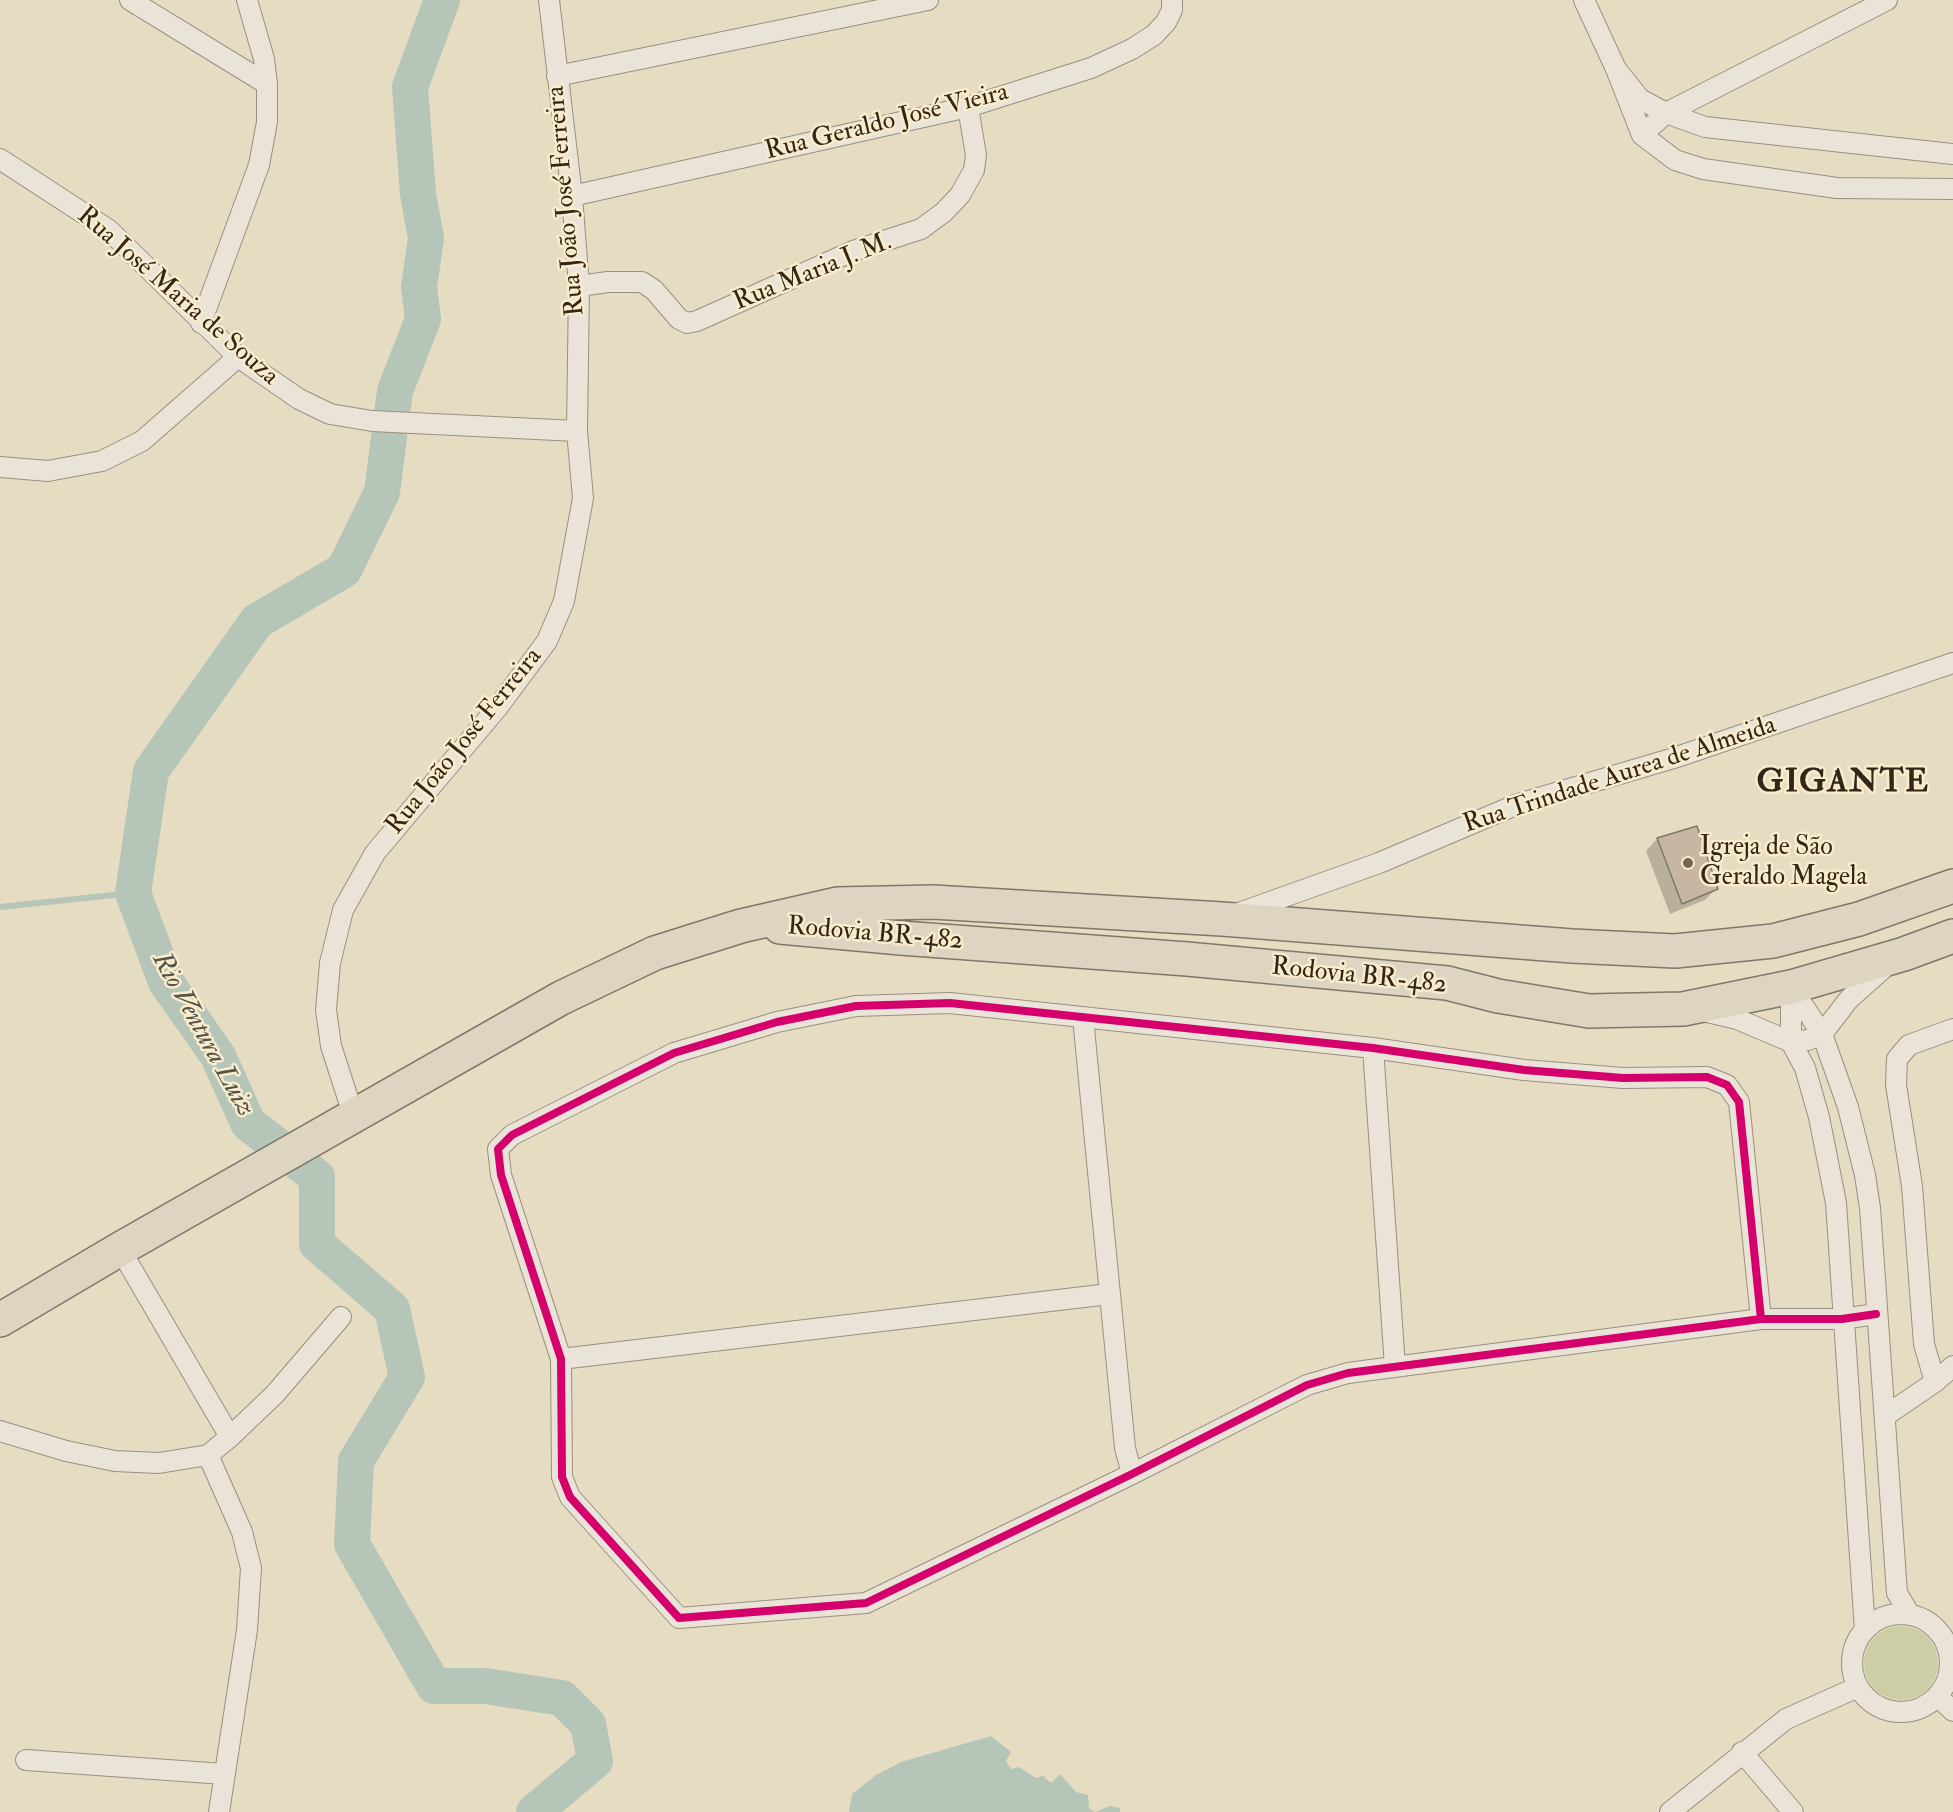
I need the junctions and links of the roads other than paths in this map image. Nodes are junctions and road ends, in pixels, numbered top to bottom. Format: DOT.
graph roads {
  1 [pos="130,0"];
  2 [pos="247,0"];
  3 [pos="549,0"];
  4 [pos="928,0"];
  5 [pos="1172,0"];
  6 [pos="1584,0"];
  7 [pos="1887,0"];
  8 [pos="1616,69"];
  9 [pos="557,76"];
  10 [pos="267,84"];
  11 [pos="968,107"];
  12 [pos="1666,113"];
  13 [pos="1642,135"];
  14 [pos="1953,154"];
  15 [pos="0,159"];
  16 [pos="1953,189"];
  17 [pos="572,196"];
  18 [pos="579,286"];
  19 [pos="201,323"];
  20 [pos="238,357"];
  21 [pos="577,431"];
  22 [pos="0,467"];
  23 [pos="1953,663"];
  24 [pos="1953,886"];
  25 [pos="1222,920"];
  26 [pos="755,924"];
  27 [pos="1953,936"];
  28 [pos="1773,941"];
  29 [pos="1904,954"];
  30 [pos="1791,987"];
  31 [pos="1683,1009"];
  32 [pos="1083,1018"];
  33 [pos="1953,1029"];
  34 [pos="1822,1034"];
  35 [pos="1791,1042"];
  36 [pos="1373,1048"];
  37 [pos="353,1114"];
  38 [pos="1865,1175"];
  39 [pos="1834,1182"];
  40 [pos="120,1249"];
  41 [pos="1109,1294"];
  42 [pos="1876,1314"];
  43 [pos="341,1317"];
  44 [pos="1761,1319"];
  45 [pos="1842,1319"];
  46 [pos="0,1320"];
  47 [pos="561,1359"];
  48 [pos="1953,1366"];
  49 [pos="1395,1367"];
  50 [pos="1935,1382"];
  51 [pos="1885,1416"];
  52 [pos="0,1431"];
  53 [pos="230,1437"];
  54 [pos="208,1455"];
  55 [pos="1132,1474"];
  56 [pos="1910,1615"];
  57 [pos="1946,1628"];
  58 [pos="1865,1630"];
  59 [pos="1858,1687"];
  60 [pos="1937,1696"];
  61 [pos="1953,1711"];
  62 [pos="1742,1752"];
  63 [pos="26,1760"];
  64 [pos="224,1774"];
  65 [pos="219,1812"];
  66 [pos="1670,1812"];
  67 [pos="1793,1812"];
  1 -- 10 [label="street"];
  2 -- 10 [label="street"];
  3 -- 9 [label="street, Rua João José Ferreira"];
  4 -- 9 [label="street"];
  5 -- 11 [label="street, Rua Geraldo José Vieira"];
  6 -- 8 [label="street"];
  7 -- 12 [label="street"];
  8 -- 12 [label="street"];
  8 -- 13 [label="street"];
  9 -- 17 [label="street, Rua João José Ferreira"];
  10 -- 19 [label="street"];
  11 -- 17 [label="street, Rua Geraldo José Vieira"];
  11 -- 18 [label="street, Rua Maria J. M."];
  12 -- 13 [label="street"];
  12 -- 14 [label="street"];
  13 -- 16 [label="street"];
  15 -- 19 [label="street, Rua José Maria de Souza"];
  17 -- 18 [label="street, Rua João José Ferreira"];
  18 -- 21 [label="street, Rua João José Ferreira"];
  19 -- 20 [label="street, Rua José Maria de Souza"];
  20 -- 21 [label="street, Rua José Maria de Souza"];
  20 -- 22 [label="street"];
  21 -- 37 [label="street, Rua João José Ferreira"];
  23 -- 25 [label="street, Rua Trindade Aurea de Almeida"];
  24 -- 28 [label="highway, Rodovia BR-482"];
  25 -- 26 [label="highway, Rodovia BR-482"];
  25 -- 28 [label="highway, Rodovia BR-482"];
  26 -- 31 [label="highway, Rodovia BR-482"];
  26 -- 37 [label="highway, Rodovia BR-482"];
  27 -- 29 [label="highway, Rodovia BR-482"];
  28 -- 30 [label="highway"];
  29 -- 30 [label="highway, Rodovia BR-482"];
  29 -- 34 [label="street"];
  30 -- 31 [label="highway, Rodovia BR-482"];
  30 -- 34 [label="street"];
  30 -- 35 [label="street"];
  31 -- 35 [label="street"];
  32 -- 36 [label="street"];
  32 -- 41 [label="street"];
  32 -- 47 [label="street"];
  33 -- 50 [label="street"];
  34 -- 35 [label="street"];
  34 -- 38 [label="street"];
  35 -- 39 [label="street"];
  36 -- 44 [label="street"];
  36 -- 49 [label="street"];
  37 -- 40 [label="highway, Rodovia BR-482"];
  38 -- 39 [label="street"];
  38 -- 42 [label="street"];
  39 -- 45 [label="street"];
  40 -- 46 [label="highway, Rodovia BR-482"];
  40 -- 53 [label="street"];
  41 -- 47 [label="street"];
  41 -- 55 [label="street"];
  42 -- 45 [label="street"];
  42 -- 51 [label="street"];
  43 -- 53 [label="street"];
  44 -- 45 [label="street"];
  44 -- 49 [label="street"];
  45 -- 58 [label="street"];
  47 -- 55 [label="street"];
  48 -- 50 [label="street"];
  49 -- 55 [label="street"];
  50 -- 51 [label="street"];
  51 -- 56 [label="street"];
  52 -- 54 [label="street"];
  53 -- 54 [label="street"];
  54 -- 64 [label="street"];
  56 -- 57 [label="street"];
  56 -- 58 [label="street"];
  57 -- 60 [label="street"];
  58 -- 59 [label="street"];
  59 -- 60 [label="street"];
  59 -- 62 [label="street"];
  60 -- 61 [label="street"];
  62 -- 66 [label="street"];
  62 -- 67 [label="street"];
  63 -- 64 [label="street"];
  64 -- 65 [label="street"];
}
